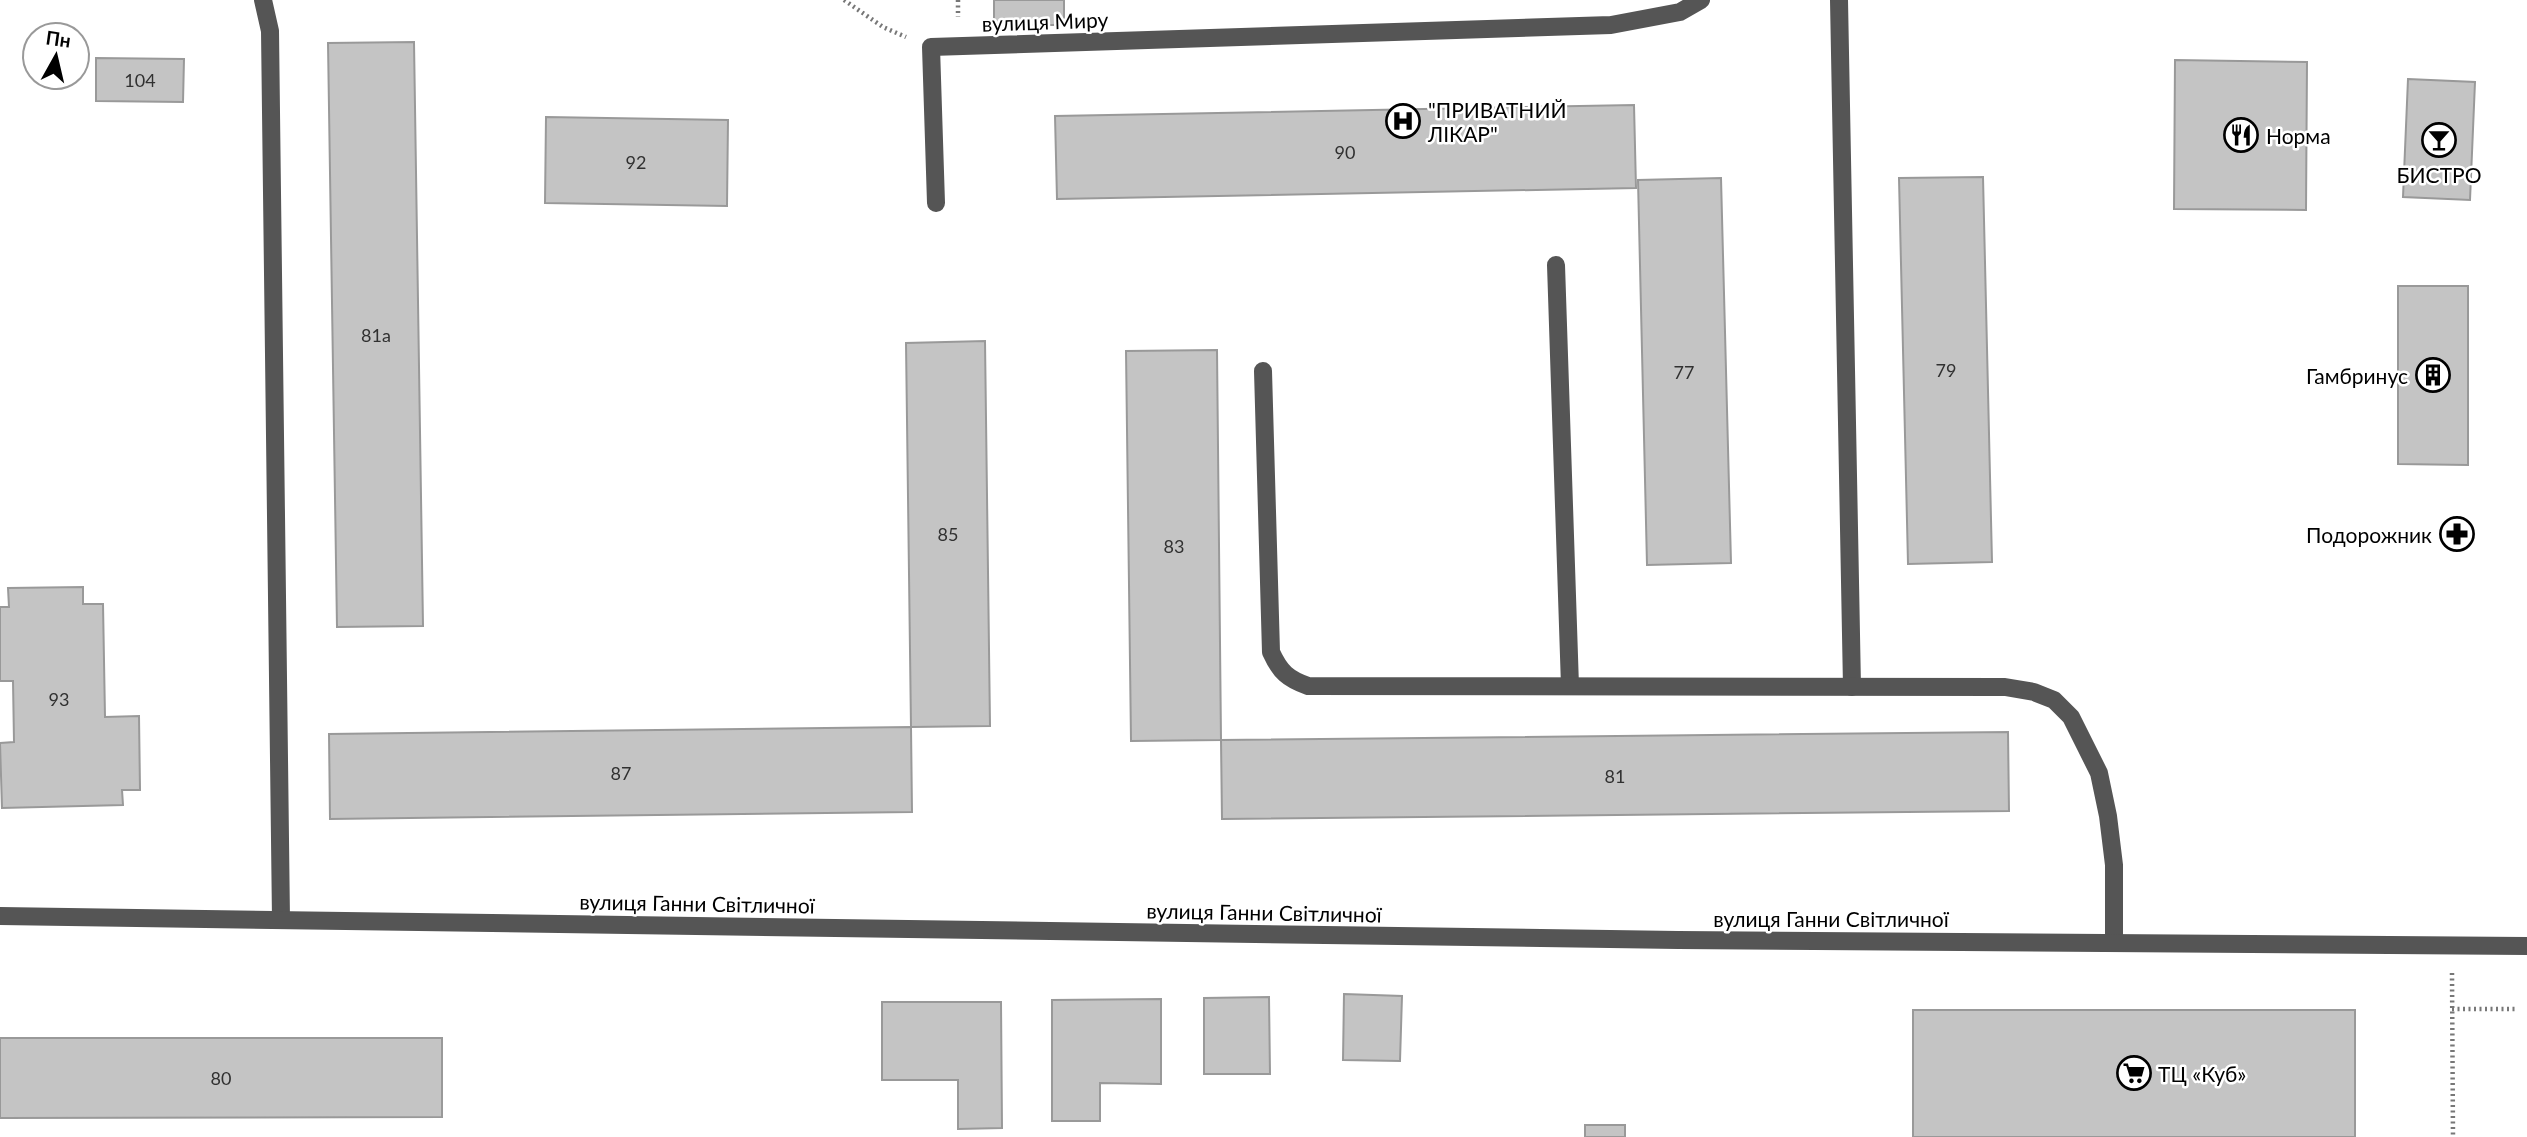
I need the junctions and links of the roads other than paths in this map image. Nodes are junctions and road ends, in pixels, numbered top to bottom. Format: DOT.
graph roads {
  1 [pos="263,0"];
  2 [pos="1701,0"];
  3 [pos="1839,0"];
  4 [pos="936,203"];
  5 [pos="1556,265"];
  6 [pos="1263,371"];
  7 [pos="1570,686"];
  8 [pos="1853,688"];
  9 [pos="0,916"];
  10 [pos="281,920"];
  11 [pos="2115,942"];
  12 [pos="2527,946"];
  1 -- 10 [label="street"];
  2 -- 4 [label="street, вулиця Миру"];
  3 -- 8 [label="street"];
  5 -- 7 [label="street"];
  6 -- 7 [label="street"];
  7 -- 8 [label="street"];
  8 -- 11 [label="street"];
  9 -- 10 [label="street, вулиця Ганни Світличної"];
  10 -- 11 [label="street, вулиця Ганни Світличної"];
  11 -- 12 [label="street, вулиця Ганни Світличної"];
}
